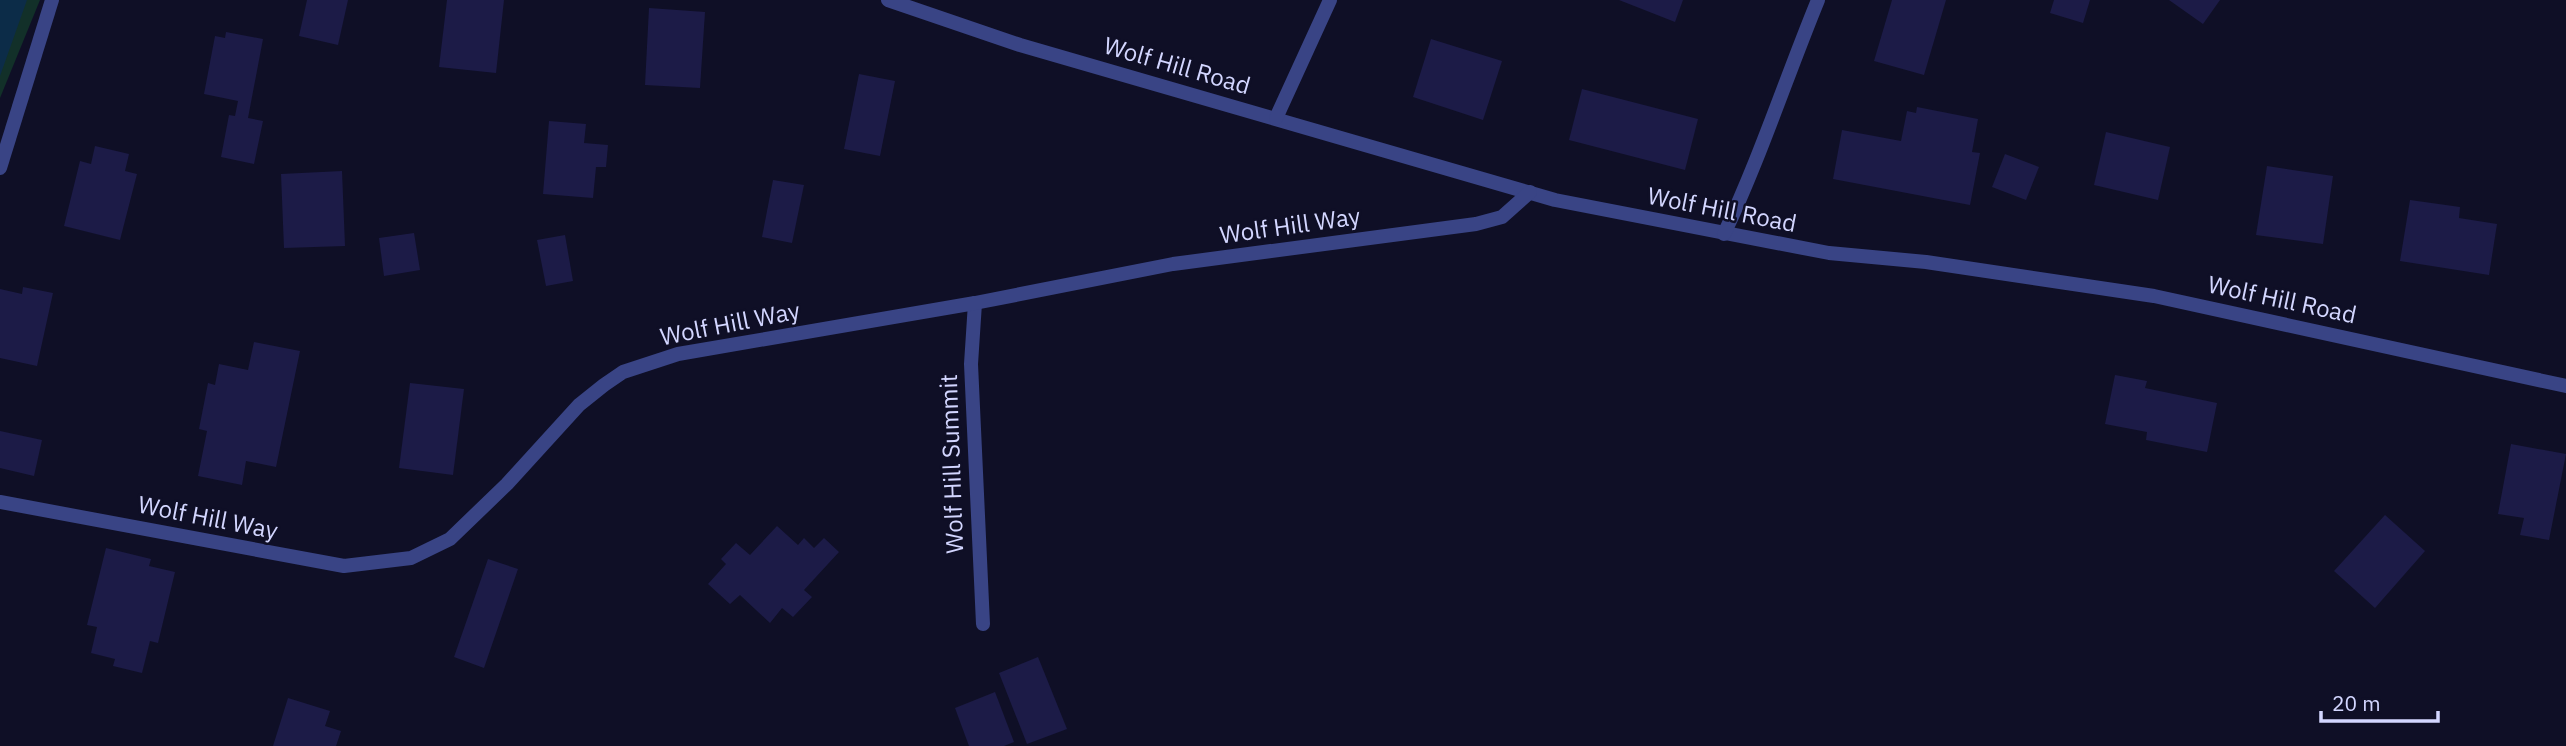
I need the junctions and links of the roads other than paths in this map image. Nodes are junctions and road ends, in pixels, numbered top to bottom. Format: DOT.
graph roads {
  1 [pos="52,0"];
  2 [pos="888,0"];
  3 [pos="1329,0"];
  4 [pos="1818,0"];
  5 [pos="1276,118"];
  6 [pos="0,168"];
  7 [pos="1530,192"];
  8 [pos="1724,234"];
  9 [pos="975,303"];
  10 [pos="2566,386"];
  11 [pos="0,502"];
  12 [pos="983,624"];
  1 -- 6 [label="street"];
  2 -- 5 [label="street, Wolf Hill Road"];
  3 -- 5 [label="street"];
  4 -- 8 [label="street"];
  5 -- 7 [label="street, Wolf Hill Road"];
  7 -- 8 [label="street, Wolf Hill Road"];
  7 -- 9 [label="street, Wolf Hill Way"];
  8 -- 10 [label="street, Wolf Hill Road"];
  9 -- 11 [label="street, Wolf Hill Way"];
  9 -- 12 [label="street, Wolf Hill Summit"];
}
